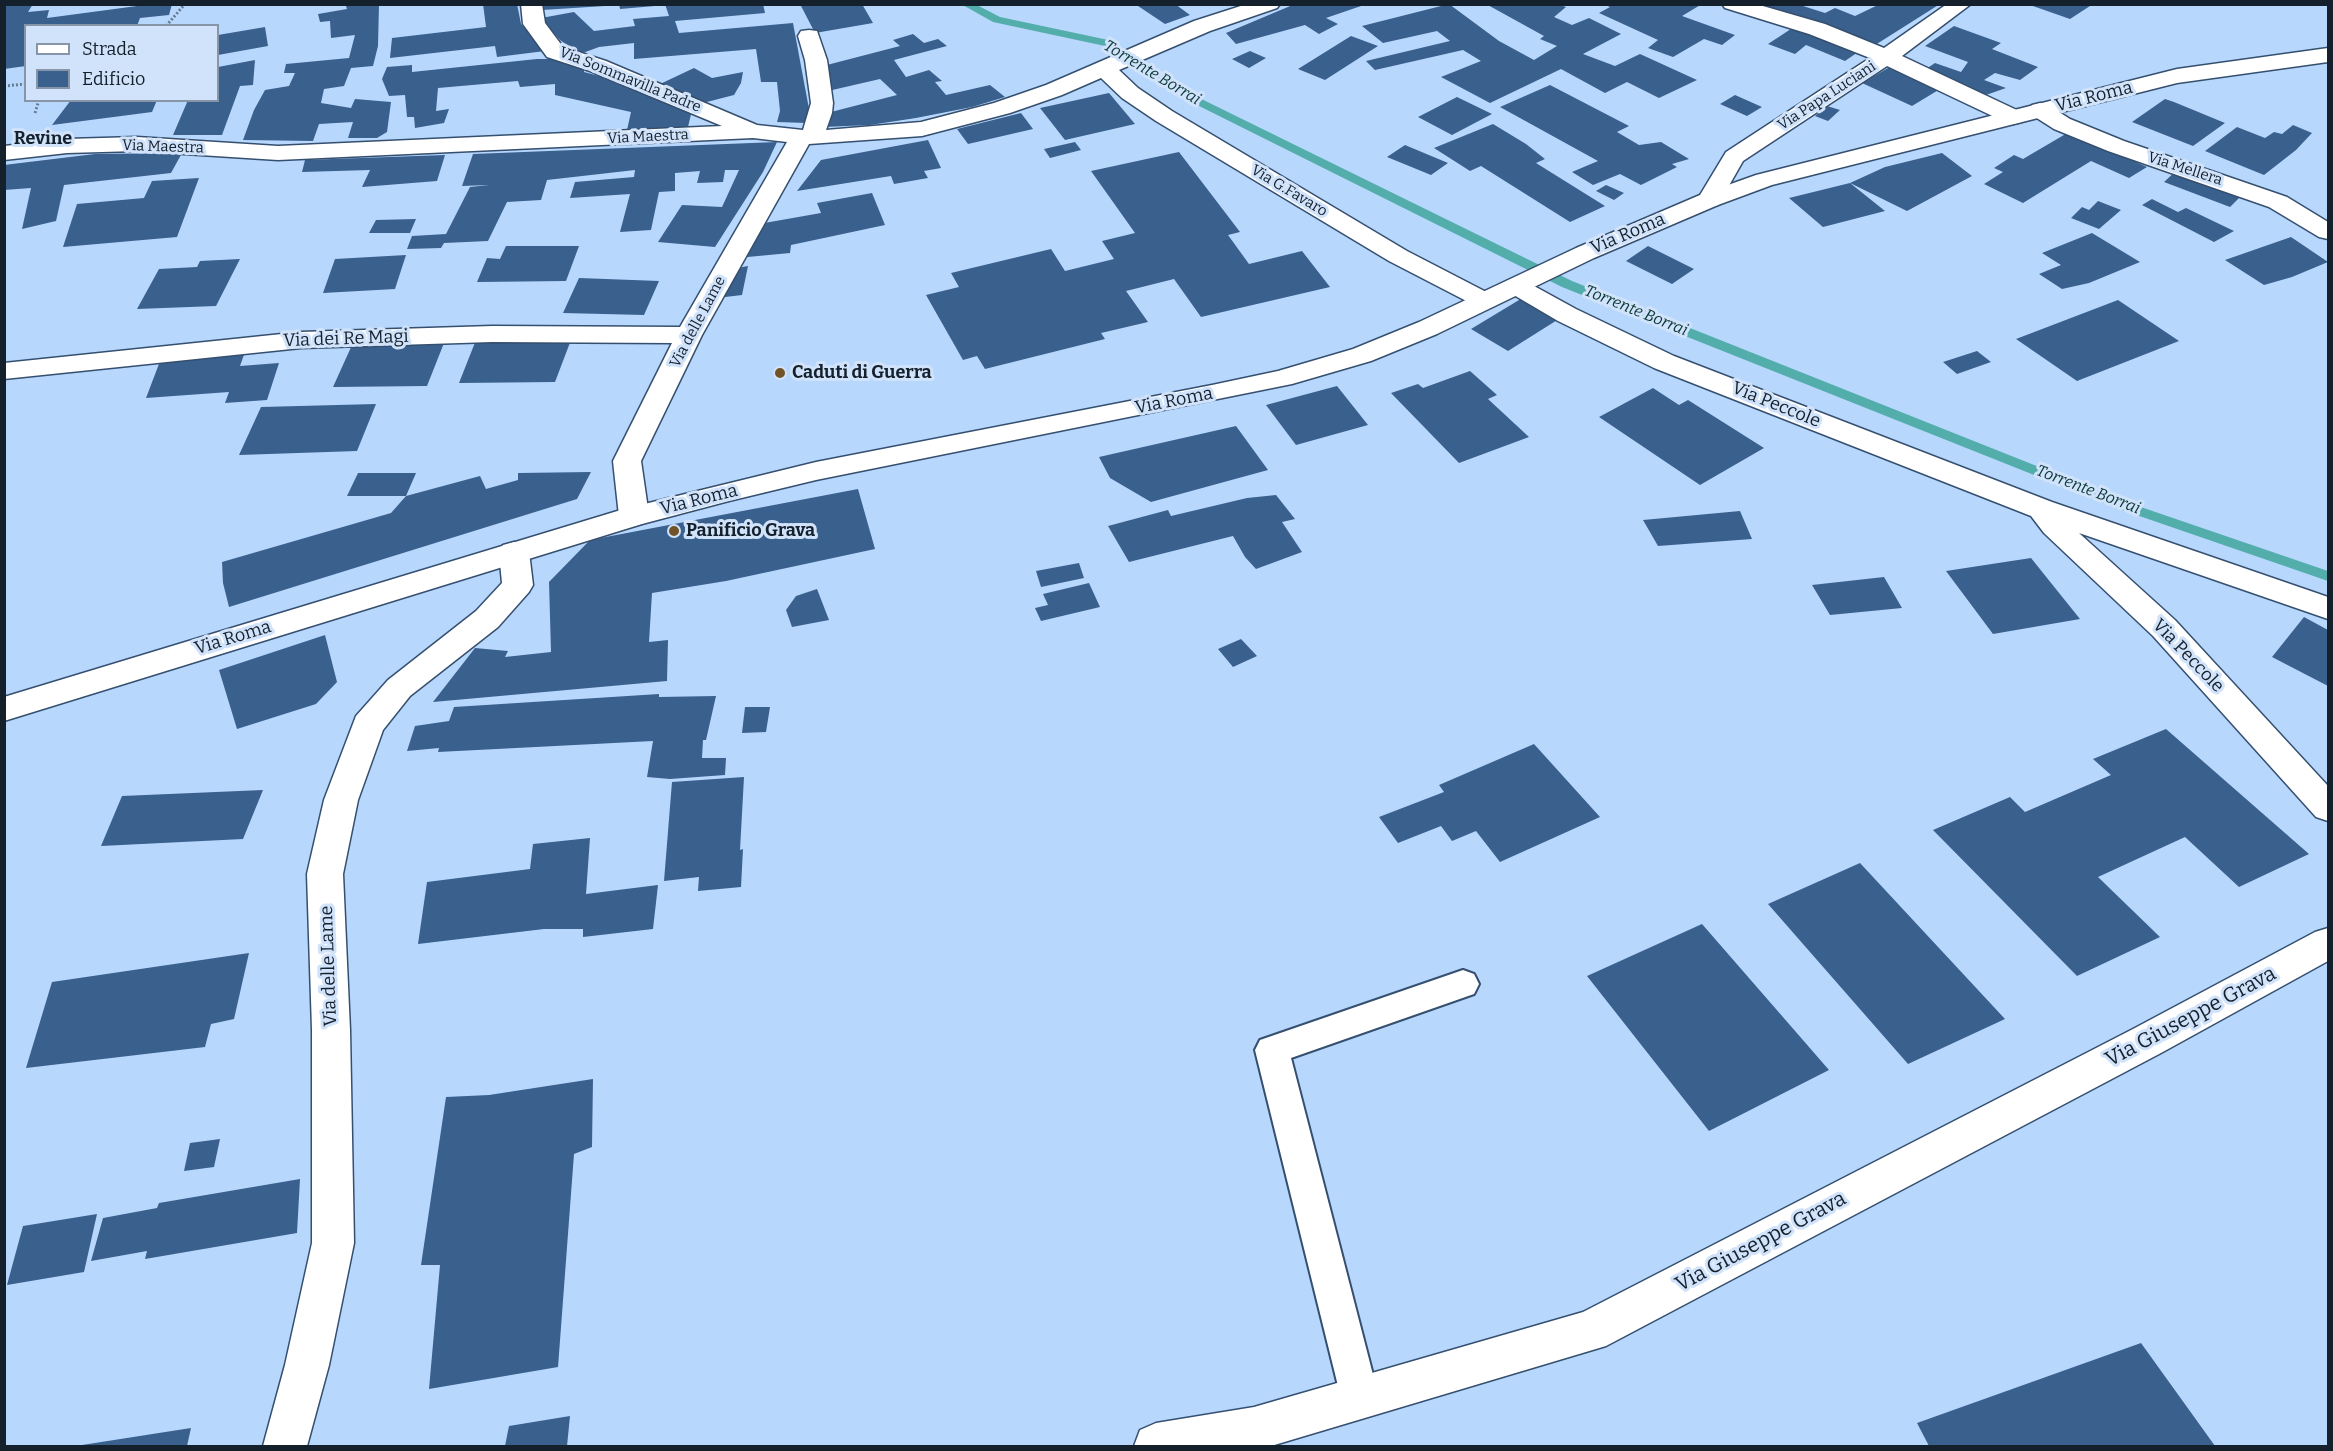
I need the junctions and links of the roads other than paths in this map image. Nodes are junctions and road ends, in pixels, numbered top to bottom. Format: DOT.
graph roads {
  1 [pos="531,4"];
  2 [pos="1270,4"];
  3 [pos="1732,4"];
  4 [pos="1961,4"];
  5 [pos="809,36"];
  6 [pos="2328,55"];
  7 [pos="1886,57"];
  8 [pos="1112,64"];
  9 [pos="2040,110"];
  10 [pos="2013,117"];
  11 [pos="753,131"];
  12 [pos="806,138"];
  13 [pos="4,153"];
  14 [pos="1709,200"];
  15 [pos="2328,232"];
  16 [pos="1522,283"];
  17 [pos="1485,301"];
  18 [pos="689,335"];
  19 [pos="4,371"];
  20 [pos="2042,509"];
  21 [pos="634,516"];
  22 [pos="514,552"];
  23 [pos="2328,608"];
  24 [pos="4,709"];
  25 [pos="2328,808"];
  26 [pos="2328,943"];
  27 [pos="1462,984"];
  28 [pos="1360,1398"];
  29 [pos="285,1446"];
  30 [pos="1156,1446"];
  1 -- 11 [label="street, Via Sommavilla Padre"];
  2 -- 8 [label="street, Via Maestra"];
  3 -- 7 [label="street"];
  4 -- 7 [label="street, Via Papa Luciani"];
  5 -- 12 [label="street, Via delle Lame"];
  6 -- 9 [label="street, Via Roma"];
  7 -- 10 [label="street"];
  7 -- 14 [label="street, Via Papa Luciani"];
  8 -- 12 [label="street, Via Maestra"];
  8 -- 17 [label="street, Via G.Favaro"];
  9 -- 10 [label="street, Via Roma"];
  9 -- 15 [label="street, Via Mellera"];
  10 -- 14 [label="street, Via Roma"];
  11 -- 12 [label="street, Via Maestra"];
  11 -- 13 [label="street, Via Maestra"];
  12 -- 18 [label="street, Via delle Lame"];
  14 -- 16 [label="street, Via Roma"];
  16 -- 17 [label="street, Via Roma"];
  16 -- 20 [label="street, Via Peccole"];
  17 -- 21 [label="street, Via Roma"];
  18 -- 19 [label="street, Via dei Re Magi"];
  18 -- 21 [label="street, Via delle Lame"];
  20 -- 23 [label="street, Via Peccole"];
  20 -- 25 [label="street, Via Peccole"];
  21 -- 22 [label="street, Via Roma"];
  22 -- 24 [label="street, Via Roma"];
  22 -- 29 [label="street, Via delle Lame"];
  26 -- 28 [label="street, Via Giuseppe Grava"];
  27 -- 28 [label="lane"];
  28 -- 30 [label="street, Via Giuseppe Grava"];
}
